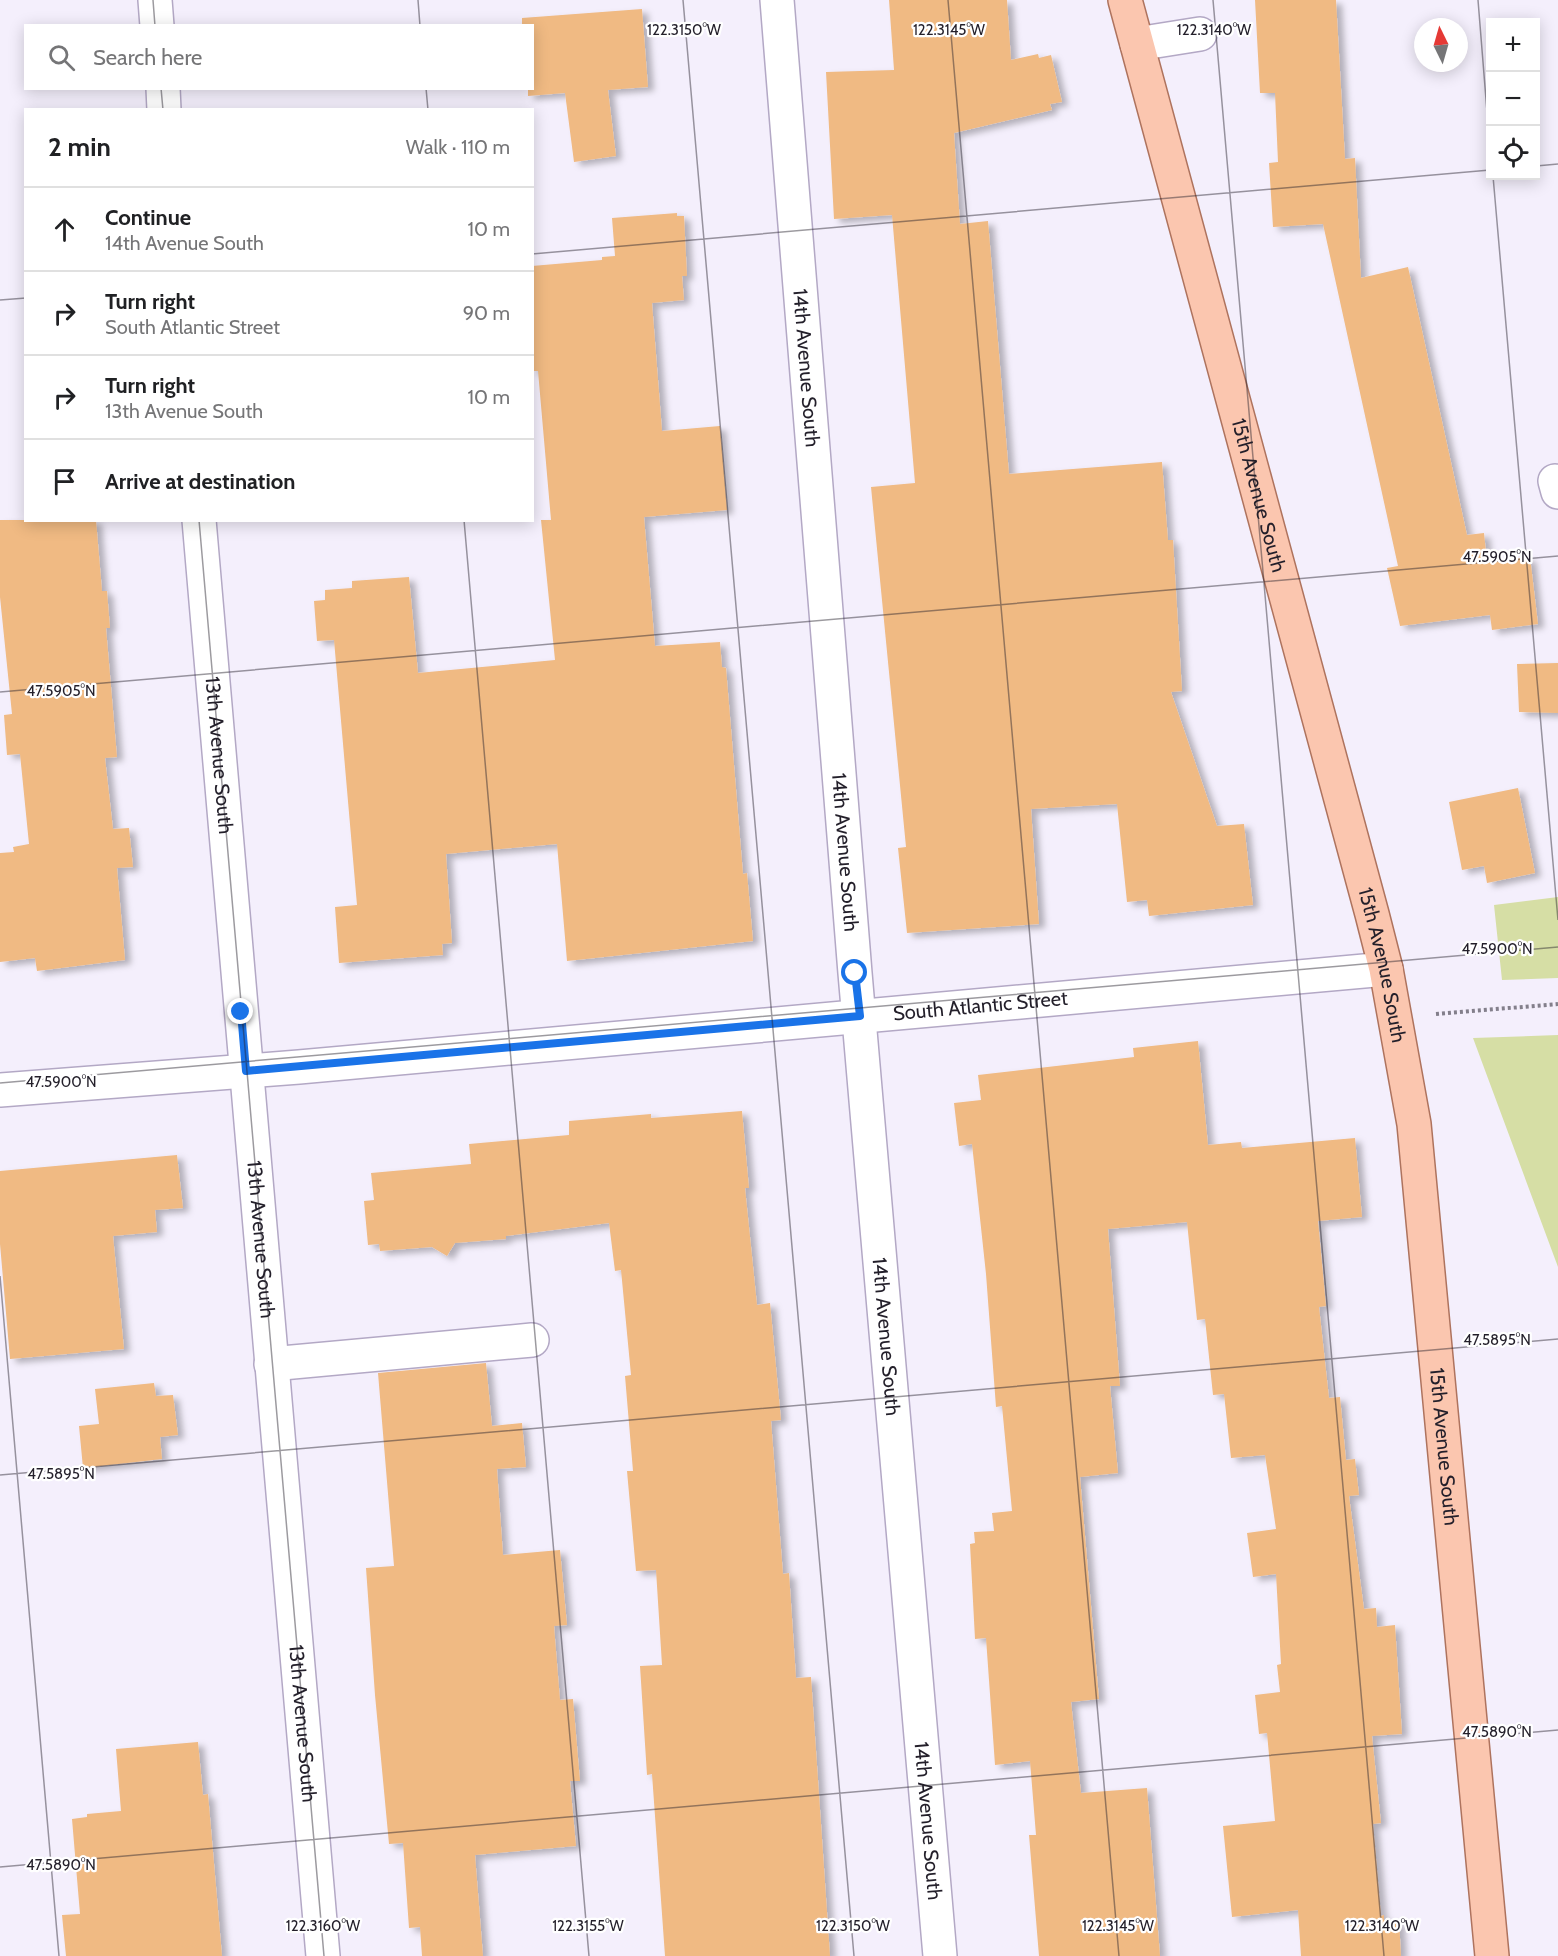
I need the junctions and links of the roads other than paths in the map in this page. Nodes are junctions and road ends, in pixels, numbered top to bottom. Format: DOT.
graph roads {
  1 [pos="155,0"];
  2 [pos="777,0"];
  3 [pos="1125,0"];
  4 [pos="157,24"];
  5 [pos="1200,34"];
  6 [pos="1137,44"];
  7 [pos="162,90"];
  8 [pos="164,108"];
  9 [pos="199,522"];
  10 [pos="1386,969"];
  11 [pos="860,1016"];
  12 [pos="246,1071"];
  13 [pos="0,1090"];
  14 [pos="532,1340"];
  15 [pos="271,1364"];
  16 [pos="323,1956"];
  17 [pos="940,1956"];
  18 [pos="1492,1956"];
  1 -- 4 [label="street"];
  2 -- 11 [label="street, 14th Avenue South"];
  3 -- 6 [label="main road, 15th Avenue South"];
  5 -- 6 [label="street"];
  6 -- 10 [label="main road, 15th Avenue South"];
  7 -- 8 [label="street"];
  9 -- 12 [label="street, 13th Avenue South"];
  10 -- 11 [label="street, South Atlantic Street"];
  10 -- 18 [label="main road, 15th Avenue South"];
  11 -- 12 [label="street, South Atlantic Street"];
  11 -- 17 [label="street, 14th Avenue South"];
  12 -- 13 [label="street, South Atlantic Street"];
  12 -- 15 [label="street, 13th Avenue South"];
  14 -- 15 [label="street"];
  15 -- 16 [label="street, 13th Avenue South"];
}
